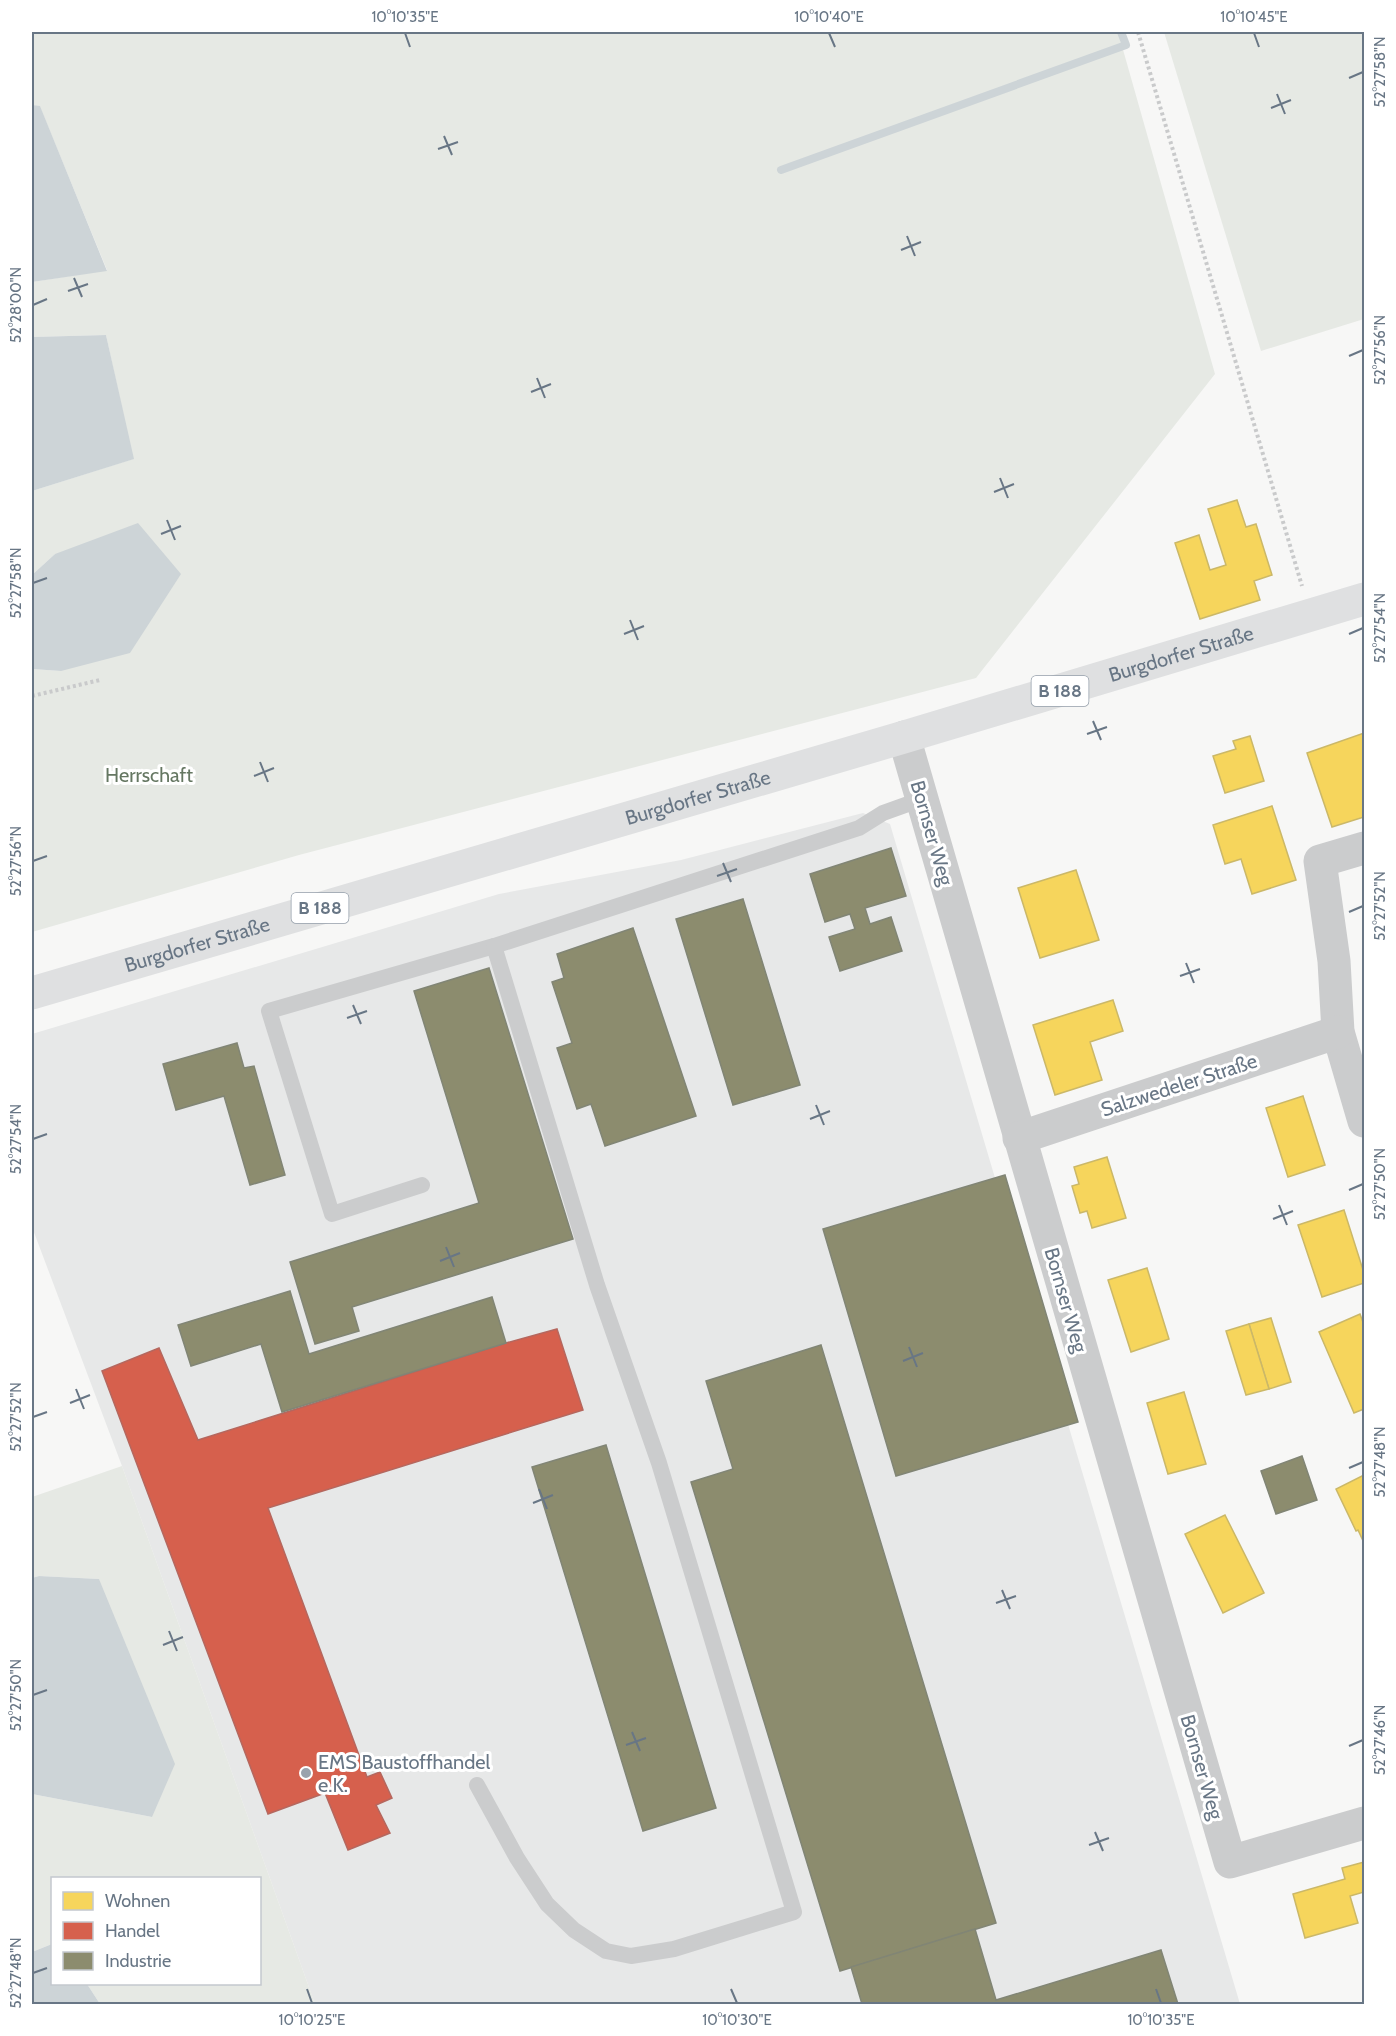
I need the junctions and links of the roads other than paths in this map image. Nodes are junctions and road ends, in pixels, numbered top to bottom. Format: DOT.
graph roads {
  1 [pos="1365,599"];
  2 [pos="903,737"];
  3 [pos="922,799"];
  4 [pos="1365,848"];
  5 [pos="494,946"];
  6 [pos="32,993"];
  7 [pos="1338,1032"];
  8 [pos="1365,1120"];
  9 [pos="1020,1138"];
  10 [pos="422,1185"];
  11 [pos="477,1785"];
  12 [pos="1365,1823"];
  1 -- 2 [label="main road, Burgdorfer Straße / B 188"];
  2 -- 3 [label="street, Bornser Weg"];
  2 -- 6 [label="main road, Burgdorfer Straße / B 188"];
  3 -- 5 [label="lane"];
  3 -- 9 [label="street, Bornser Weg"];
  4 -- 7 [label="street"];
  5 -- 10 [label="lane"];
  5 -- 11 [label="lane"];
  7 -- 8 [label="street"];
  7 -- 9 [label="street, Salzwedeler Straße"];
  9 -- 12 [label="street, Bornser Weg"];
}
